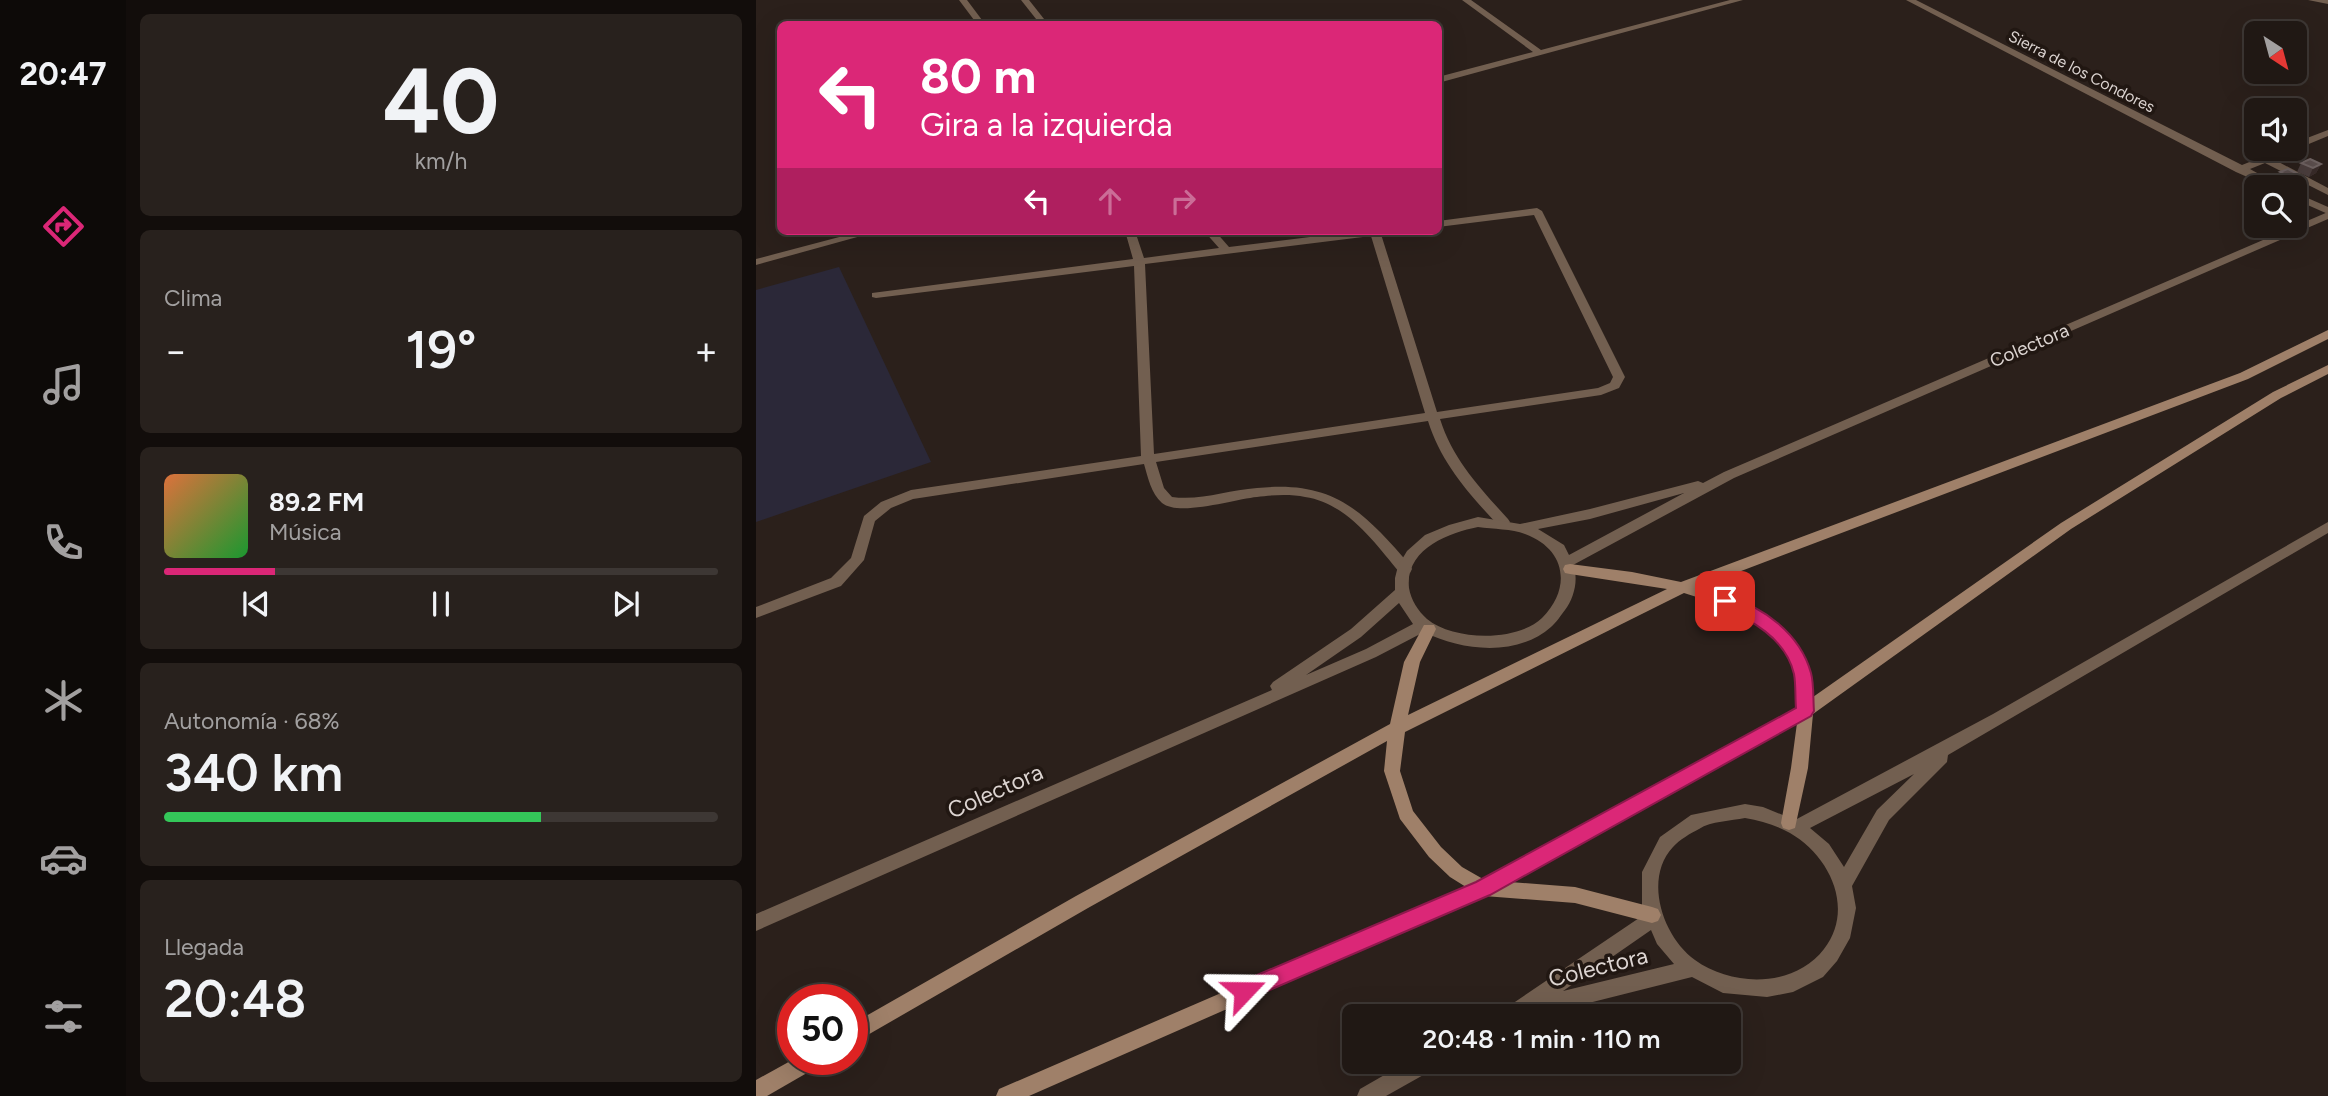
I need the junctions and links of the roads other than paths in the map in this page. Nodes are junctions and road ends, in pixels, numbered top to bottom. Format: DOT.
graph roads {
  1 [pos="963,0"];
  2 [pos="1025,0"];
  3 [pos="1466,0"];
  4 [pos="1739,0"];
  5 [pos="1910,0"];
  6 [pos="2312,0"];
  7 [pos="2328,2"];
  8 [pos="979,21"];
  9 [pos="1042,21"];
  10 [pos="1540,53"];
  11 [pos="1442,79"];
  12 [pos="2328,133"];
  13 [pos="2307,142"];
  14 [pos="2260,161"];
  15 [pos="2268,161"];
  16 [pos="2239,170"];
  17 [pos="2250,175"];
  18 [pos="2328,192"];
  19 [pos="2307,202"];
  20 [pos="2328,213"];
  21 [pos="1442,223"];
  22 [pos="859,235"];
  23 [pos="1131,235"];
  24 [pos="1213,235"];
  25 [pos="1349,235"];
  26 [pos="1376,235"];
  27 [pos="1225,249"];
  28 [pos="1139,260"];
  29 [pos="756,262"];
  30 [pos="876,295"];
  31 [pos="2328,334"];
  32 [pos="2328,369"];
  33 [pos="1432,414"];
  34 [pos="1148,457"];
  35 [pos="1729,475"];
  36 [pos="1503,522"];
  37 [pos="1525,527"];
  38 [pos="2328,527"];
  39 [pos="1569,566"];
  40 [pos="1405,569"];
  41 [pos="1684,587"];
  42 [pos="1402,592"];
  43 [pos="756,613"];
  44 [pos="1426,627"];
  45 [pos="1254,703"];
  46 [pos="1805,711"];
  47 [pos="1396,728"];
  48 [pos="1954,744"];
  49 [pos="1793,825"];
  50 [pos="1844,883"];
  51 [pos="1483,888"];
  52 [pos="1653,917"];
  53 [pos="756,923"];
  54 [pos="1693,968"];
  55 [pos="1528,1004"];
  56 [pos="1554,1004"];
  57 [pos="868,1026"];
  58 [pos="1406,1074"];
  59 [pos="784,1075"];
  60 [pos="756,1091"];
  61 [pos="1006,1096"];
  62 [pos="1367,1096"];
  1 -- 8 [label="street"];
  2 -- 9 [label="street"];
  3 -- 10 [label="street"];
  4 -- 10 [label="street"];
  5 -- 16 [label="street, Sierra de los Condores"];
  6 -- 7 [label="street"];
  10 -- 11 [label="street"];
  12 -- 13 [label="street"];
  14 -- 16 [label="street"];
  15 -- 18 [label="street"];
  16 -- 17 [label="street, Sierra de los Condores"];
  19 -- 20 [label="street"];
  20 -- 35 [label="street, Colectora"];
  21 -- 33 [label="street"];
  22 -- 29 [label="street"];
  23 -- 28 [label="street"];
  24 -- 27 [label="street"];
  25 -- 27 [label="street"];
  26 -- 33 [label="street"];
  27 -- 28 [label="street"];
  28 -- 30 [label="street"];
  28 -- 34 [label="street"];
  31 -- 41 [label="main road"];
  32 -- 46 [label="main road"];
  33 -- 34 [label="street"];
  33 -- 36 [label="street"];
  34 -- 40 [label="street"];
  34 -- 43 [label="street"];
  35 -- 37 [label="street, Colectora"];
  35 -- 39 [label="street, Colectora"];
  36 -- 37 [label="street"];
  36 -- 40 [label="street"];
  37 -- 39 [label="street"];
  38 -- 48 [label="street"];
  39 -- 41 [label="main road"];
  39 -- 44 [label="street"];
  40 -- 42 [label="street"];
  41 -- 46 [label="main road"];
  41 -- 47 [label="main road"];
  42 -- 44 [label="street"];
  42 -- 45 [label="street, Colectora"];
  44 -- 45 [label="street, Colectora"];
  44 -- 47 [label="main road"];
  45 -- 53 [label="street, Colectora"];
  46 -- 49 [label="main road"];
  46 -- 51 [label="main road"];
  47 -- 51 [label="main road"];
  47 -- 57 [label="main road"];
  48 -- 49 [label="street"];
  48 -- 50 [label="street"];
  49 -- 50 [label="street"];
  49 -- 52 [label="street"];
  50 -- 54 [label="street"];
  51 -- 52 [label="main road"];
  51 -- 61 [label="main road"];
  52 -- 54 [label="street"];
  52 -- 55 [label="street, Colectora"];
  54 -- 56 [label="street, Colectora"];
  58 -- 62 [label="street"];
  59 -- 60 [label="main road"];
}
